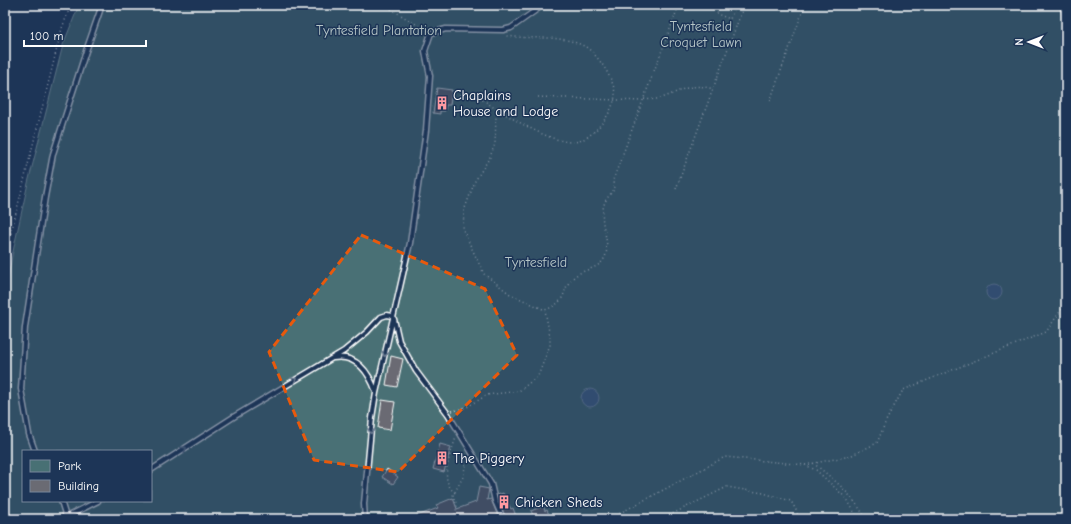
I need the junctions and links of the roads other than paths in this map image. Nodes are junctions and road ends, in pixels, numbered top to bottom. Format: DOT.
graph roads {
  1 [pos="102,5"];
  2 [pos="542,5"];
  3 [pos="1063,5"];
  4 [pos="1066,24"];
  5 [pos="393,316"];
  6 [pos="331,358"];
  7 [pos="376,393"];
  8 [pos="35,450"];
  9 [pos="152,469"];
  10 [pos="61,502"];
  11 [pos="96,502"];
  12 [pos="64,518"];
  13 [pos="365,519"];
  14 [pos="503,519"];
  1 -- 8 [label="lane"];
  2 -- 5 [label="lane"];
  3 -- 4 [label="lane"];
  5 -- 6 [label="lane"];
  5 -- 7 [label="lane, one-way"];
  5 -- 14 [label="lane"];
  6 -- 7 [label="lane"];
  9 -- 6 [label="lane, one-way"];
  7 -- 13 [label="lane, one-way"];
  10 -- 12 [label="lane"];
  11 -- 12 [label="lane"];
}
